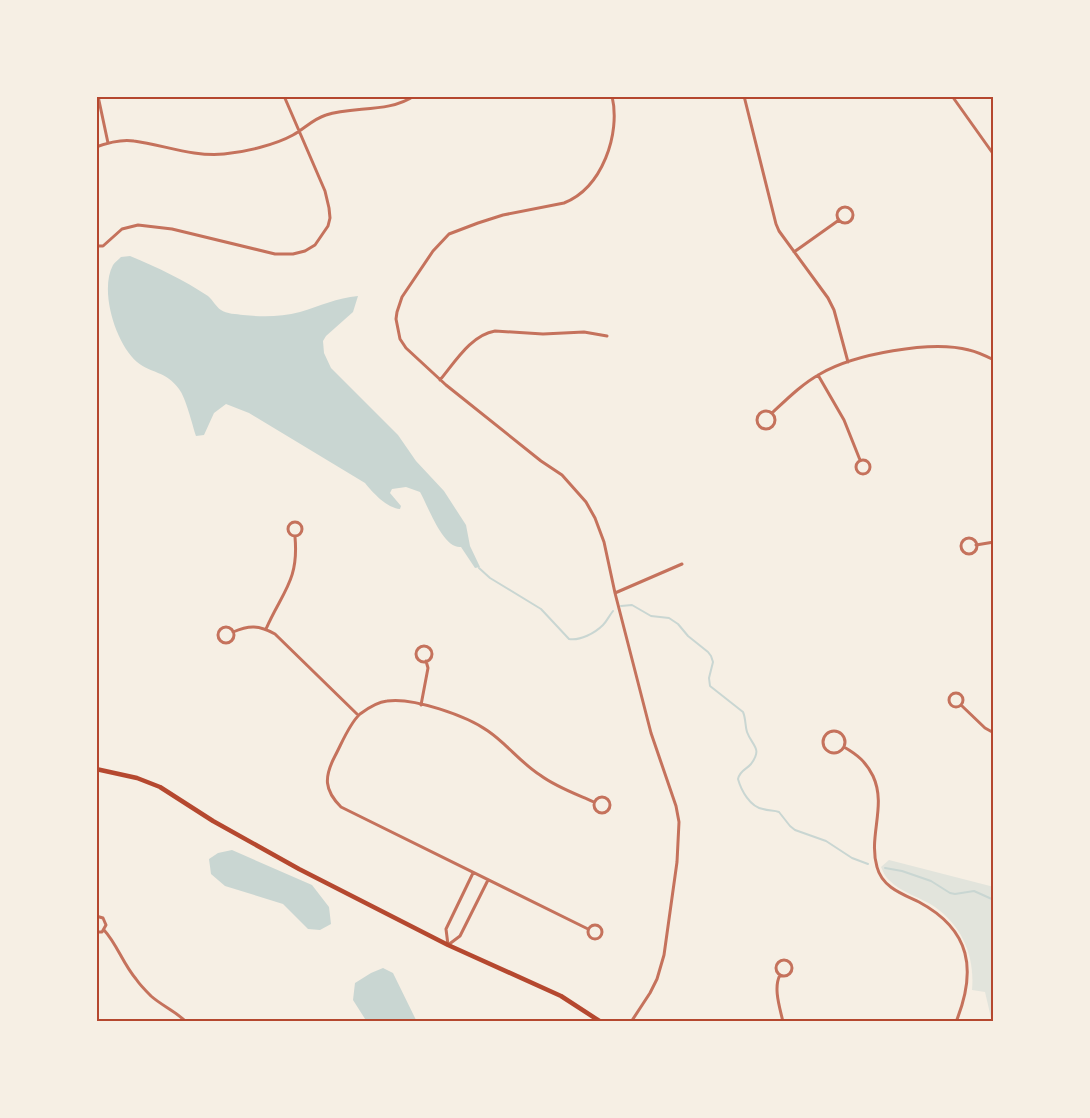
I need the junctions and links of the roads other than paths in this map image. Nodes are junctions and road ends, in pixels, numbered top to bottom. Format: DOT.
graph roads {
  1 [pos="98,96"];
  2 [pos="284,96"];
  3 [pos="414,96"];
  4 [pos="612,96"];
  5 [pos="744,96"];
  6 [pos="952,96"];
  7 [pos="299,132"];
  8 [pos="108,143"];
  9 [pos="96,147"];
  10 [pos="994,155"];
  11 [pos="839,220"];
  12 [pos="96,246"];
  13 [pos="794,252"];
  14 [pos="606,336"];
  15 [pos="994,360"];
  16 [pos="848,362"];
  17 [pos="818,374"];
  18 [pos="440,380"];
  19 [pos="772,412"];
  20 [pos="860,460"];
  21 [pos="296,537"];
  22 [pos="994,542"];
  23 [pos="976,545"];
  24 [pos="682,564"];
  25 [pos="614,593"];
  26 [pos="266,629"];
  27 [pos="233,632"];
  28 [pos="426,661"];
  29 [pos="420,704"];
  30 [pos="961,705"];
  31 [pos="358,715"];
  32 [pos="994,734"];
  33 [pos="844,747"];
  34 [pos="96,769"];
  35 [pos="594,802"];
  36 [pos="474,873"];
  37 [pos="488,880"];
  38 [pos="96,916"];
  39 [pos="588,929"];
  40 [pos="104,930"];
  41 [pos="96,932"];
  42 [pos="448,945"];
  43 [pos="780,975"];
  44 [pos="186,1022"];
  45 [pos="601,1022"];
  46 [pos="631,1022"];
  47 [pos="784,1022"];
  48 [pos="956,1022"];
  1 -- 8 [label="street"];
  2 -- 7 [label="street"];
  3 -- 7 [label="street"];
  4 -- 18 [label="street"];
  5 -- 13 [label="street"];
  6 -- 10 [label="street"];
  7 -- 8 [label="street"];
  7 -- 12 [label="street"];
  8 -- 9 [label="street"];
  11 -- 11 [label="street"];
  11 -- 13 [label="street"];
  13 -- 16 [label="street"];
  14 -- 18 [label="street"];
  15 -- 16 [label="street"];
  16 -- 17 [label="street"];
  17 -- 19 [label="street"];
  17 -- 20 [label="street"];
  18 -- 25 [label="street"];
  19 -- 19 [label="street"];
  20 -- 20 [label="street"];
  21 -- 21 [label="street"];
  21 -- 26 [label="street"];
  22 -- 23 [label="street"];
  23 -- 23 [label="street"];
  24 -- 25 [label="street"];
  25 -- 46 [label="street"];
  26 -- 27 [label="street"];
  26 -- 31 [label="street"];
  27 -- 27 [label="street"];
  28 -- 28 [label="street"];
  28 -- 29 [label="street"];
  29 -- 31 [label="street"];
  29 -- 35 [label="street"];
  30 -- 30 [label="street"];
  30 -- 32 [label="street"];
  31 -- 36 [label="street"];
  33 -- 33 [label="street"];
  33 -- 48 [label="street"];
  34 -- 42 [label="main road"];
  35 -- 35 [label="street"];
  36 -- 37 [label="street"];
  36 -- 42 [label="street"];
  37 -- 39 [label="street"];
  37 -- 42 [label="street"];
  38 -- 40 [label="street"];
  39 -- 39 [label="street"];
  40 -- 41 [label="street"];
  40 -- 44 [label="street"];
  42 -- 45 [label="main road"];
  43 -- 43 [label="street"];
  43 -- 47 [label="street"];
}
